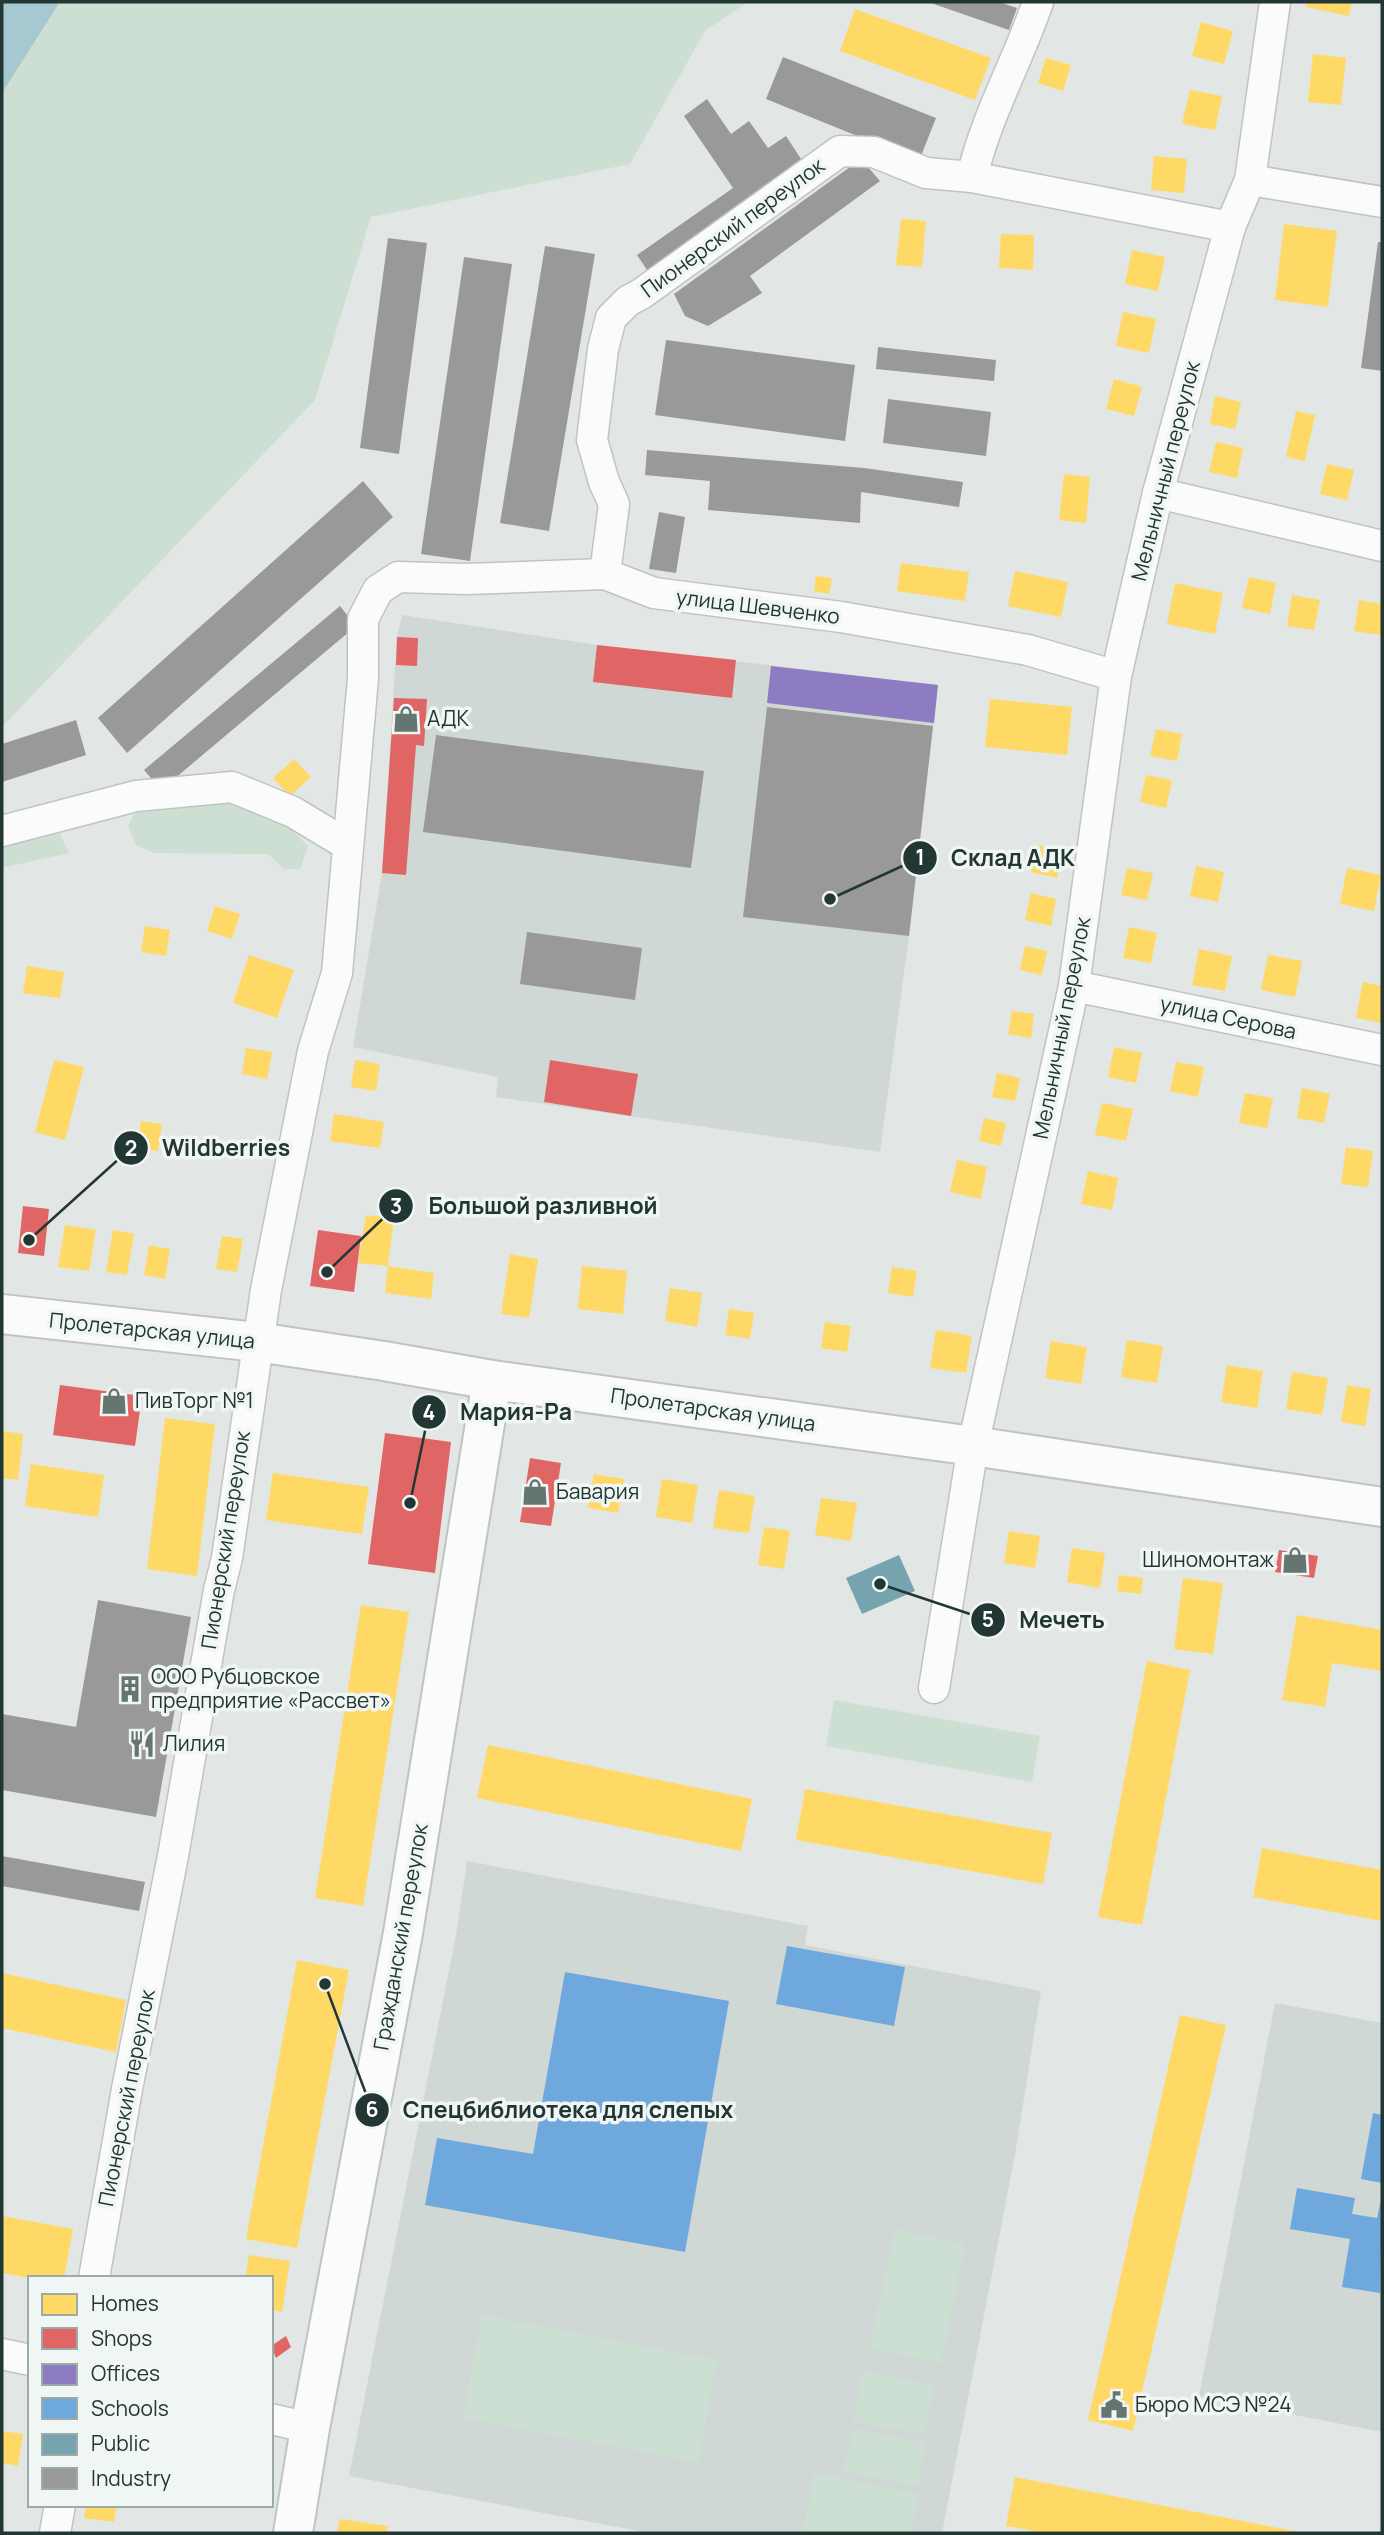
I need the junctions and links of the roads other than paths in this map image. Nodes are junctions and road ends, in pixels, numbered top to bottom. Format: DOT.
graph roads {
  1 [pos="1038,2"];
  2 [pos="1275,2"];
  3 [pos="972,177"];
  4 [pos="1250,180"];
  5 [pos="1382,202"];
  6 [pos="1230,228"];
  7 [pos="1158,493"];
  8 [pos="1382,546"];
  9 [pos="605,574"];
  10 [pos="398,577"];
  11 [pos="1116,676"];
  12 [pos="2,831"];
  13 [pos="346,844"];
  14 [pos="1074,986"];
  15 [pos="1382,1050"];
  16 [pos="2,1314"];
  17 [pos="257,1342"];
  18 [pos="492,1380"];
  19 [pos="973,1446"];
  20 [pos="1382,1507"];
  21 [pos="934,1688"];
  22 [pos="94,2276"];
  23 [pos="2,2354"];
  24 [pos="28,2360"];
  25 [pos="273,2419"];
  26 [pos="310,2428"];
  27 [pos="60,2507"];
  28 [pos="55,2533"];
  29 [pos="293,2533"];
  1 -- 3 [label="street"];
  2 -- 4 [label="street, Мельничный переулок"];
  3 -- 6 [label="street, Пионерский переулок"];
  3 -- 9 [label="street, Пионерский переулок"];
  4 -- 5 [label="street"];
  4 -- 6 [label="street, Мельничный переулок"];
  6 -- 7 [label="street, Мельничный переулок"];
  7 -- 8 [label="street"];
  7 -- 11 [label="street, Мельничный переулок"];
  9 -- 10 [label="street, улица Шевченко"];
  9 -- 11 [label="street, улица Шевченко"];
  10 -- 13 [label="street, Пионерский переулок"];
  11 -- 14 [label="street, Мельничный переулок"];
  12 -- 13 [label="street"];
  13 -- 17 [label="street, Пионерский переулок"];
  14 -- 15 [label="street, улица Серова"];
  14 -- 19 [label="street, Мельничный переулок"];
  16 -- 17 [label="main road, Пролетарская улица"];
  17 -- 18 [label="main road, Пролетарская улица"];
  17 -- 22 [label="street, Пионерский переулок"];
  18 -- 19 [label="main road, Пролетарская улица"];
  18 -- 26 [label="main road, Гражданский переулок"];
  19 -- 20 [label="main road, Пролетарская улица"];
  19 -- 21 [label="street, Мельничный переулок"];
  23 -- 24 [label="street"];
  25 -- 26 [label="street"];
  26 -- 29 [label="main road, Гражданский переулок"];
  27 -- 28 [label="street"];
}
